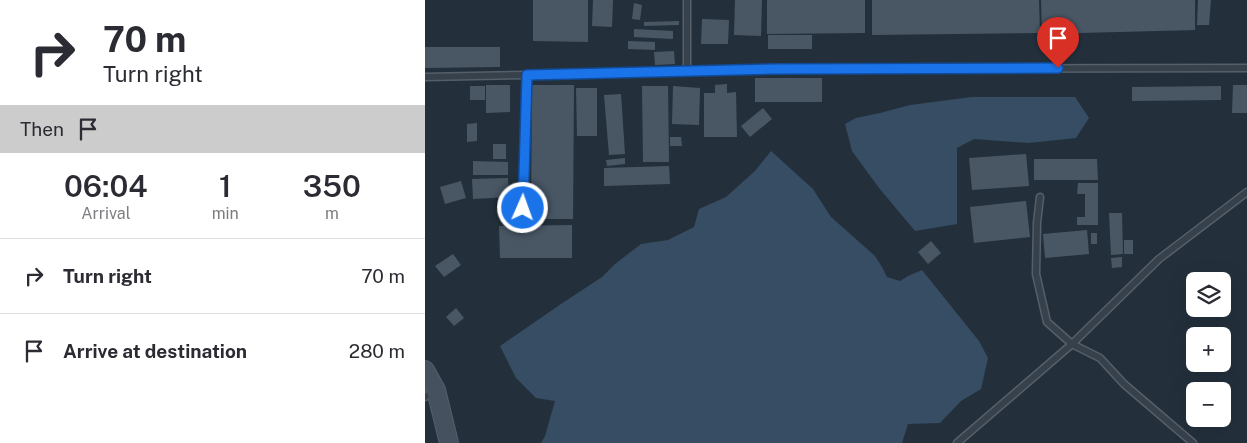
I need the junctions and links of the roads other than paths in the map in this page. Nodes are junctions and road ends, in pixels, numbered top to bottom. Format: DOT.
graph roads {
  1 [pos="687,0"];
  2 [pos="1247,68"];
  3 [pos="687,72"];
  4 [pos="527,75"];
  5 [pos="425,77"];
  6 [pos="1247,192"];
  7 [pos="1040,197"];
  8 [pos="523,208"];
  9 [pos="1072,344"];
  10 [pos="425,370"];
  11 [pos="430,394"];
  12 [pos="449,443"];
  13 [pos="957,443"];
  14 [pos="1193,443"];
  1 -- 3 [label="lane"];
  2 -- 3 [label="lane"];
  3 -- 4 [label="lane"];
  4 -- 5 [label="lane"];
  4 -- 8 [label="lane"];
  6 -- 9 [label="lane"];
  7 -- 9 [label="lane"];
  9 -- 13 [label="lane"];
  9 -- 14 [label="lane"];
  10 -- 11 [label="street"];
  11 -- 12 [label="street"];
}
